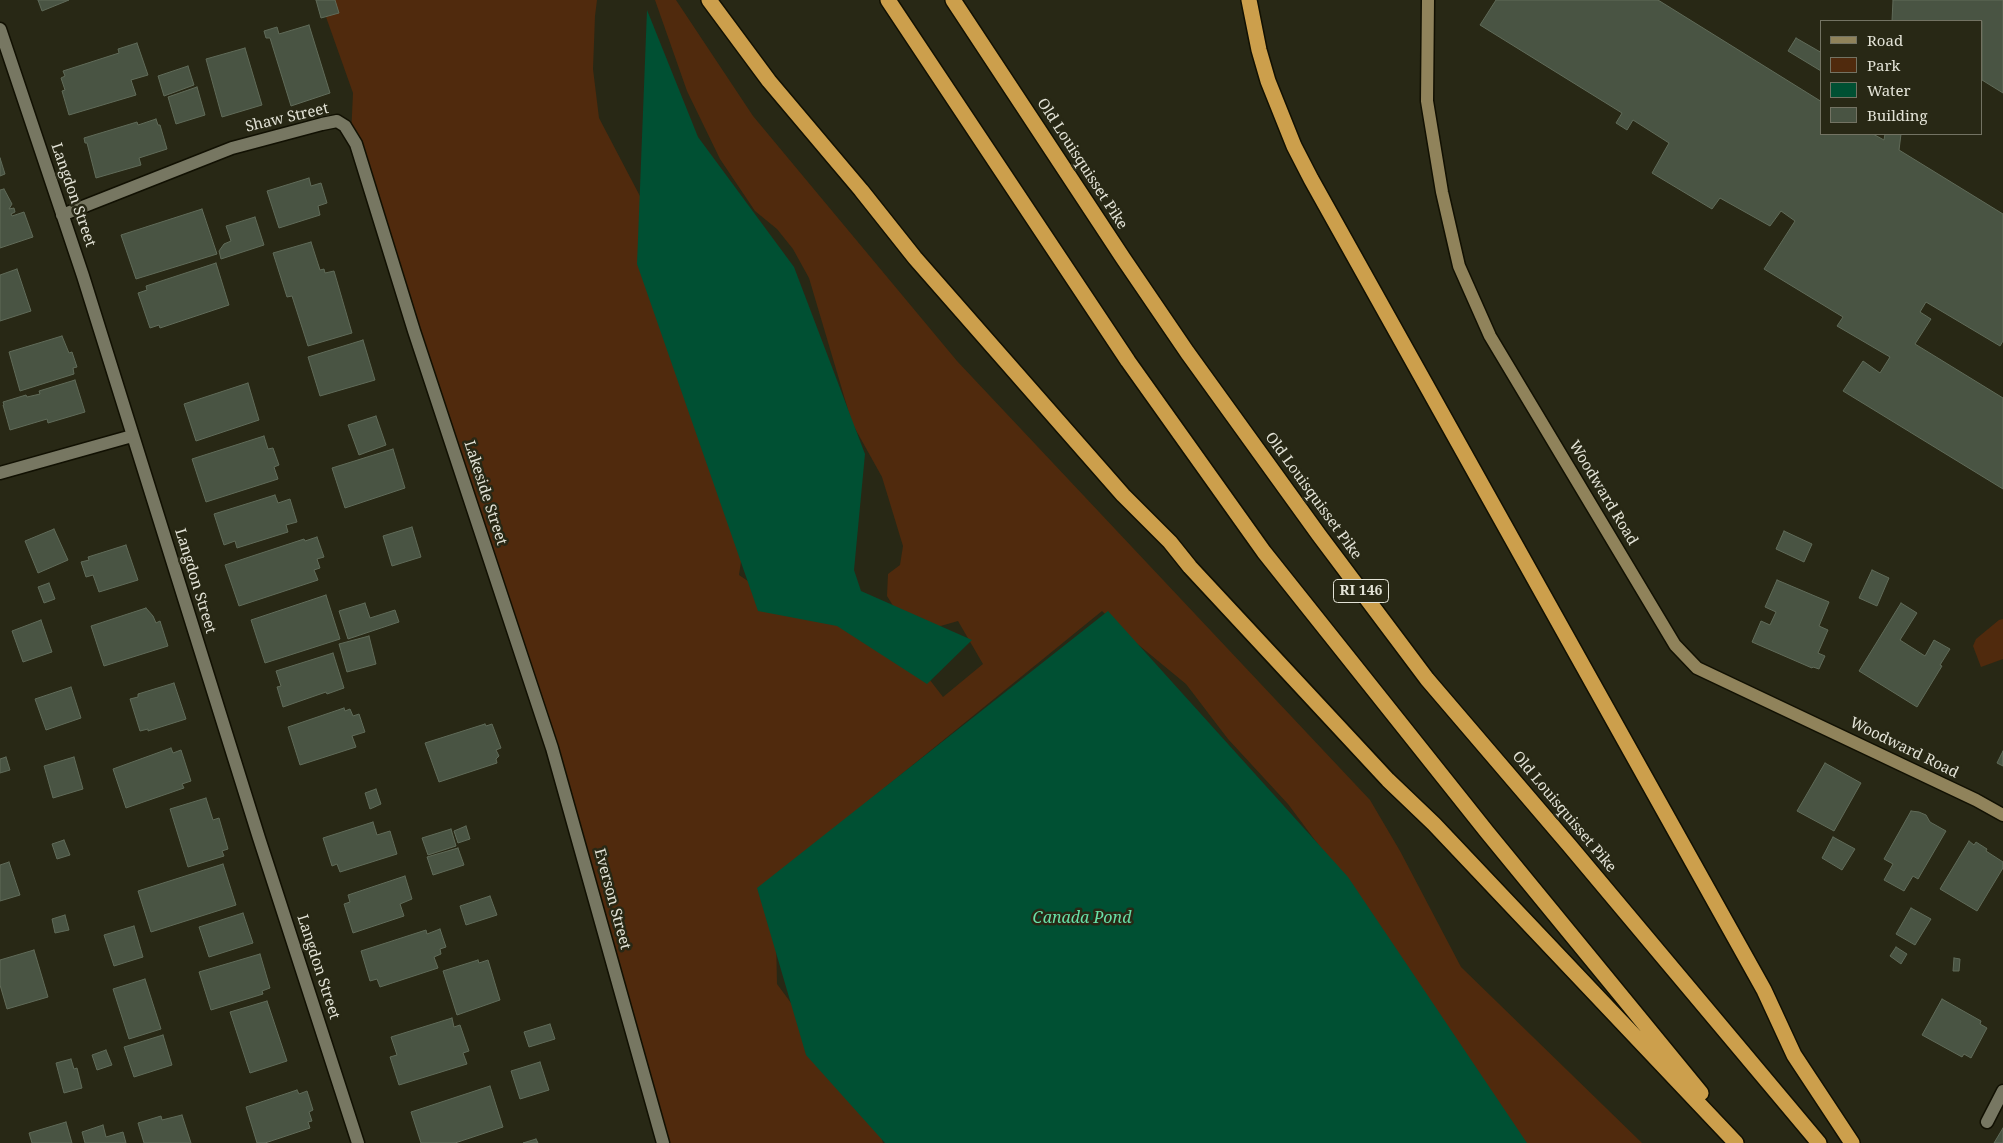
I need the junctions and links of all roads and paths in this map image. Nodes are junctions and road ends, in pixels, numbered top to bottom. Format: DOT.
graph roads {
  1 [pos="709,0"];
  2 [pos="888,0"];
  3 [pos="953,0"];
  4 [pos="1249,0"];
  5 [pos="1428,0"];
  6 [pos="0,29"];
  7 [pos="62,215"];
  8 [pos="414,331"];
  9 [pos="132,436"];
  10 [pos="0,473"];
  11 [pos="524,666"];
  12 [pos="2003,815"];
  13 [pos="2003,1091"];
  14 [pos="1987,1122"];
  15 [pos="358,1143"];
  16 [pos="663,1143"];
  17 [pos="1736,1143"];
  18 [pos="1744,1143"];
  19 [pos="1819,1143"];
  20 [pos="1852,1143"];
  1 -- 17 [label="highway"];
  2 -- 18 [label="highway"];
  3 -- 19 [label="highway, Old Louisquisset Pike / RI 146"];
  4 -- 20 [label="highway"];
  5 -- 12 [label="street, Woodward Road"];
  6 -- 7 [label="street, Langdon Street"];
  7 -- 8 [label="street, Shaw Street"];
  7 -- 9 [label="street, Langdon Street"];
  8 -- 11 [label="street, Lakeside Street"];
  9 -- 10 [label="street"];
  9 -- 15 [label="street, Langdon Street"];
  11 -- 16 [label="street, Everson Street"];
  13 -- 14 [label="street"];
}
